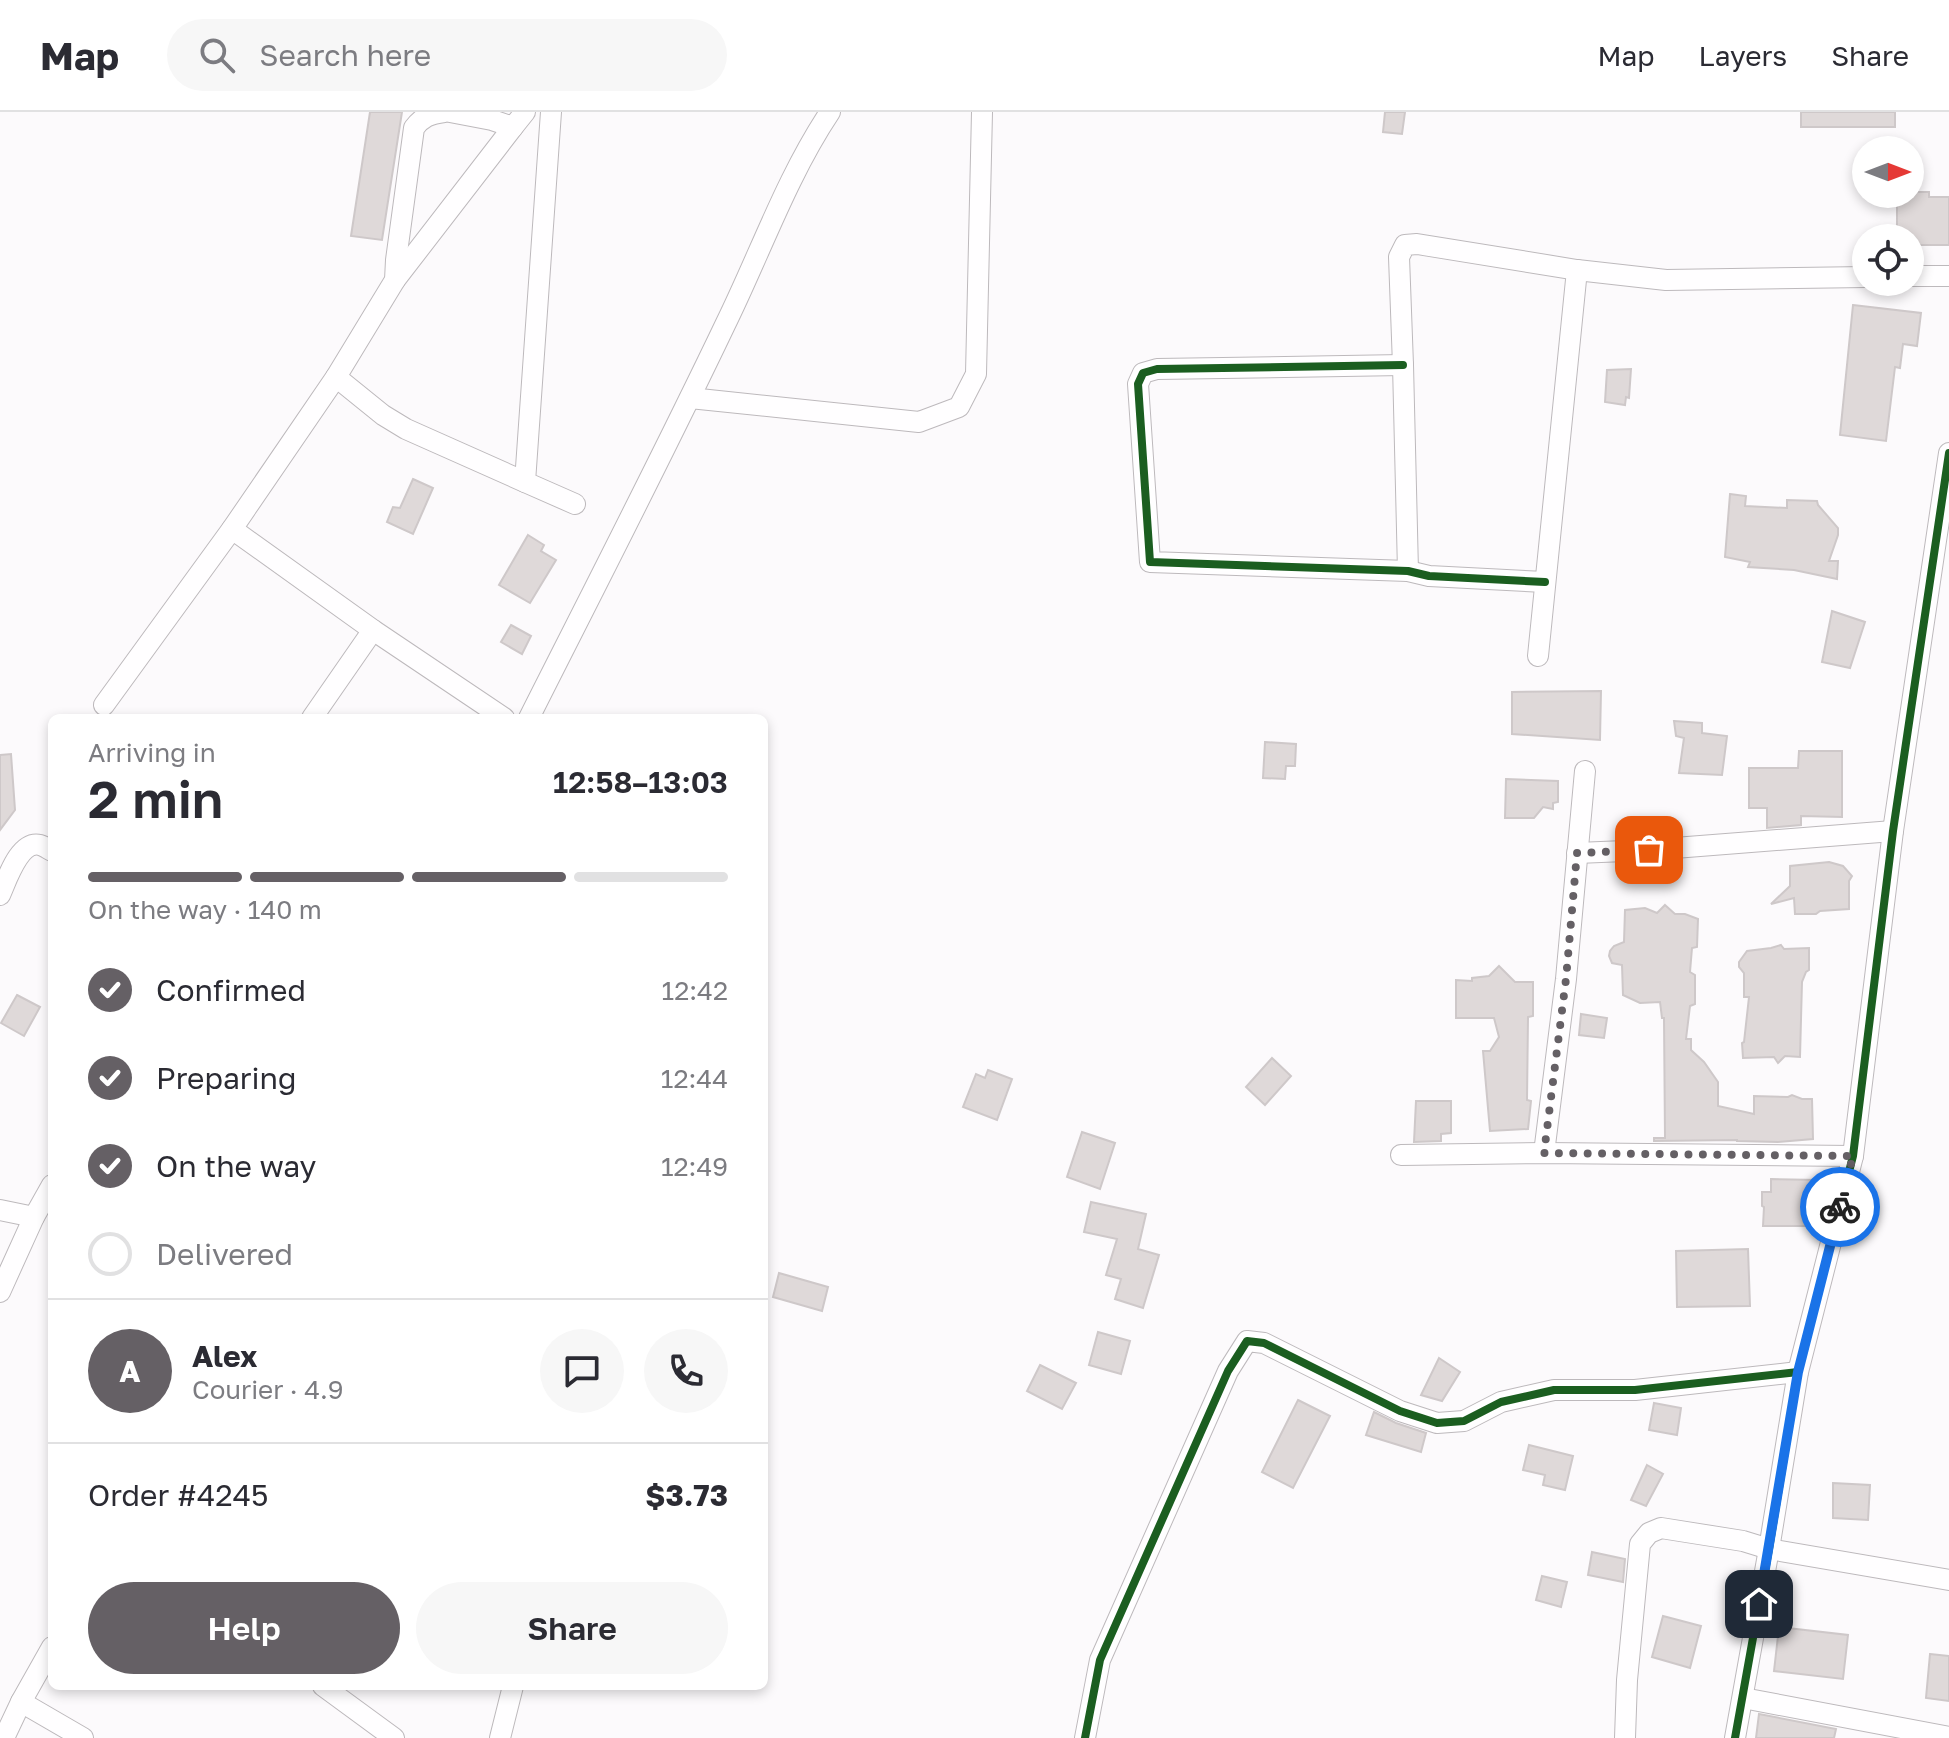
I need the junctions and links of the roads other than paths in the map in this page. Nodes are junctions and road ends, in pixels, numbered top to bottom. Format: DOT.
graph roads {
  1 [pos="444,112"];
  2 [pos="450,112"];
  3 [pos="551,112"];
  4 [pos="830,112"];
  5 [pos="982,112"];
  6 [pos="519,120"];
  7 [pos="1577,270"];
  8 [pos="1924,276"];
  9 [pos="1949,276"];
  10 [pos="1852,277"];
  11 [pos="395,280"];
  12 [pos="1403,365"];
  13 [pos="336,377"];
  14 [pos="690,398"];
  15 [pos="1949,453"];
  16 [pos="525,482"];
  17 [pos="575,504"];
  18 [pos="1944,510"];
  19 [pos="232,529"];
  20 [pos="1408,571"];
  21 [pos="1545,582"];
  22 [pos="373,630"];
  23 [pos="1538,656"];
  24 [pos="104,705"];
  25 [pos="315,714"];
  26 [pos="498,714"];
  27 [pos="531,714"];
  28 [pos="1585,771"];
  29 [pos="1893,831"];
  30 [pos="48,849"];
  31 [pos="1577,853"];
  32 [pos="0,895"];
  33 [pos="1544,1153"];
  34 [pos="1401,1155"];
  35 [pos="1853,1156"];
  36 [pos="48,1192"];
  37 [pos="0,1210"];
  38 [pos="34,1217"];
  39 [pos="0,1292"];
  40 [pos="1798,1372"];
  41 [pos="1769,1549"];
  42 [pos="1949,1580"];
  43 [pos="48,1654"];
  44 [pos="334,1690"];
  45 [pos="512,1690"];
  46 [pos="1743,1698"];
  47 [pos="21,1702"];
  48 [pos="1949,1737"];
  49 [pos="4,1738"];
  50 [pos="83,1738"];
  51 [pos="394,1738"];
  52 [pos="500,1738"];
  53 [pos="1085,1738"];
  54 [pos="1625,1738"];
  55 [pos="1735,1738"];
  1 -- 11 [label="street"];
  2 -- 6 [label="street"];
  3 -- 16 [label="street"];
  4 -- 14 [label="street"];
  5 -- 14 [label="street"];
  6 -- 11 [label="street"];
  7 -- 10 [label="street"];
  7 -- 12 [label="street"];
  7 -- 21 [label="street"];
  8 -- 9 [label="street"];
  11 -- 13 [label="street"];
  12 -- 20 [label="street"];
  12 -- 20 [label="street"];
  13 -- 16 [label="street"];
  13 -- 19 [label="street"];
  14 -- 27 [label="street"];
  15 -- 18 [label="street"];
  16 -- 17 [label="street"];
  18 -- 29 [label="street"];
  19 -- 22 [label="street"];
  19 -- 24 [label="street"];
  20 -- 21 [label="street"];
  21 -- 23 [label="street"];
  22 -- 25 [label="street"];
  22 -- 26 [label="street"];
  28 -- 31 [label="street"];
  29 -- 31 [label="street"];
  29 -- 35 [label="street"];
  30 -- 32 [label="street"];
  31 -- 33 [label="street"];
  33 -- 34 [label="street"];
  33 -- 35 [label="street"];
  35 -- 40 [label="street"];
  36 -- 38 [label="street"];
  37 -- 38 [label="street"];
  38 -- 39 [label="street"];
  40 -- 41 [label="street"];
  40 -- 53 [label="street"];
  41 -- 42 [label="street"];
  41 -- 46 [label="street"];
  41 -- 54 [label="street"];
  43 -- 47 [label="street"];
  44 -- 51 [label="street"];
  45 -- 52 [label="street"];
  46 -- 48 [label="street"];
  46 -- 55 [label="street"];
  47 -- 49 [label="street"];
  47 -- 50 [label="street"];
}
